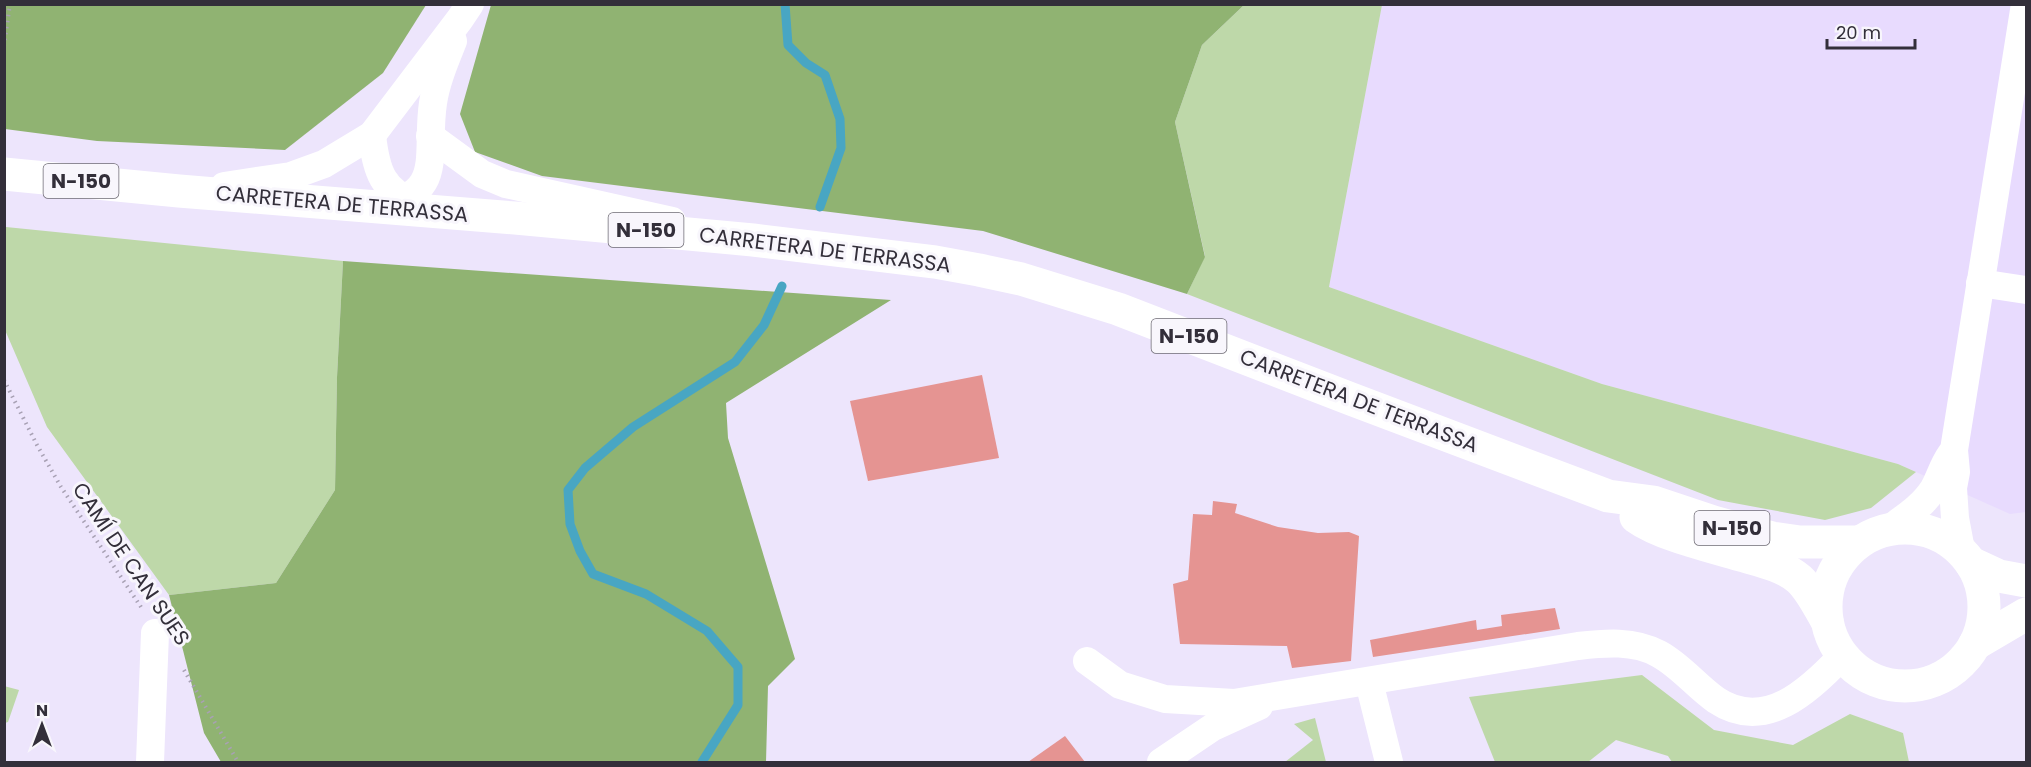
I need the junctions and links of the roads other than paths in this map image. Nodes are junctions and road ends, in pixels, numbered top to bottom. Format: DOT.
graph roads {
  1 [pos="2025,4"];
  2 [pos="465,12"];
  3 [pos="372,135"];
  4 [pos="430,136"];
  5 [pos="4,174"];
  6 [pos="179,191"];
  7 [pos="403,206"];
  8 [pos="753,240"];
  9 [pos="1980,283"];
  10 [pos="2026,290"];
  11 [pos="1954,450"];
  12 [pos="1608,495"];
  13 [pos="1888,529"];
  14 [pos="1859,542"];
  15 [pos="1966,556"];
  16 [pos="2026,581"];
  17 [pos="2026,614"];
  18 [pos="1827,621"];
  19 [pos="155,633"];
  20 [pos="1975,644"];
  21 [pos="1842,656"];
  22 [pos="1087,661"];
  23 [pos="1368,682"];
  24 [pos="1277,697"];
  25 [pos="150,762"];
  26 [pos="1161,762"];
  27 [pos="1389,762"];
  1 -- 9 [label="street"];
  2 -- 3 [label="street"];
  2 -- 4 [label="street"];
  3 -- 6 [label="street"];
  3 -- 7 [label="street"];
  4 -- 7 [label="street"];
  4 -- 8 [label="street"];
  5 -- 6 [label="main road, CARRETERA DE TERRASSA / N-150"];
  6 -- 7 [label="main road, CARRETERA DE TERRASSA / N-150"];
  7 -- 8 [label="main road, CARRETERA DE TERRASSA / N-150"];
  8 -- 12 [label="main road, CARRETERA DE TERRASSA / N-150"];
  9 -- 10 [label="street"];
  9 -- 11 [label="street"];
  11 -- 13 [label="street"];
  11 -- 15 [label="street"];
  12 -- 14 [label="main road, CARRETERA DE TERRASSA / N-150"];
  12 -- 18 [label="main road, CARRETERA DE TERRASSA / N-150"];
  13 -- 14 [label="main road, N-150"];
  13 -- 15 [label="main road, N-150"];
  14 -- 18 [label="main road, N-150"];
  15 -- 16 [label="main road, N-150"];
  15 -- 20 [label="main road, N-150"];
  17 -- 20 [label="main road, N-150"];
  18 -- 21 [label="main road, N-150"];
  19 -- 25 [label="street"];
  20 -- 21 [label="main road, N-150"];
  21 -- 23 [label="street"];
  22 -- 24 [label="street"];
  23 -- 24 [label="street"];
  23 -- 27 [label="street"];
  24 -- 26 [label="street"];
}
